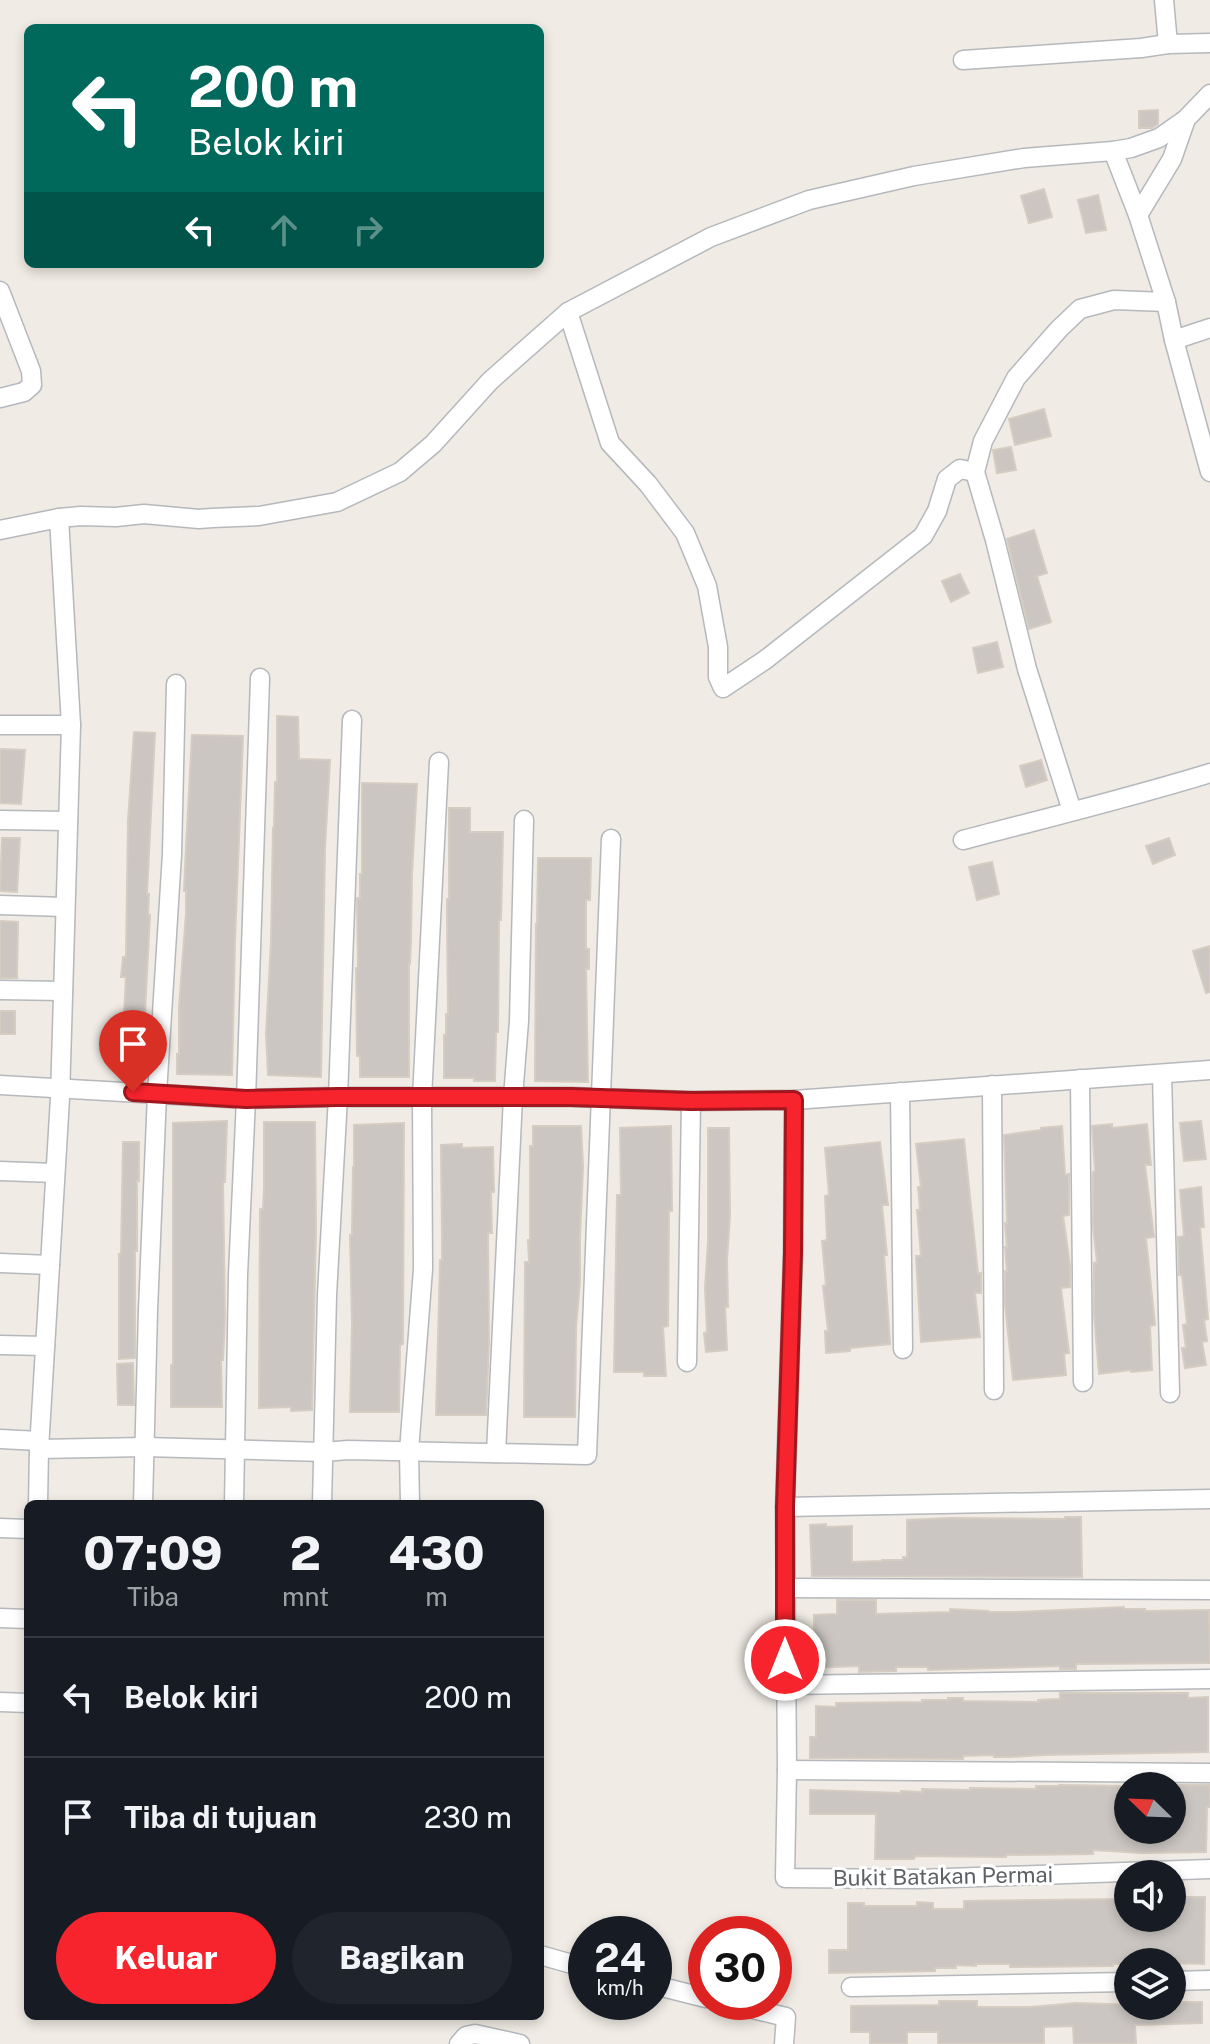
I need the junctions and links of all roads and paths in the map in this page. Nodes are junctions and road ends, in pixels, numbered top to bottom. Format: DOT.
graph roads {
  1 [pos="1164,0"];
  2 [pos="1210,43"];
  3 [pos="1168,44"];
  4 [pos="963,60"];
  5 [pos="1210,94"];
  6 [pos="1186,119"];
  7 [pos="1113,151"];
  8 [pos="1138,215"];
  9 [pos="0,291"];
  10 [pos="1166,302"];
  11 [pos="568,312"];
  12 [pos="1210,328"];
  13 [pos="1174,340"];
  14 [pos="0,398"];
  15 [pos="975,472"];
  16 [pos="1210,472"];
  17 [pos="59,518"];
  18 [pos="0,530"];
  19 [pos="260,678"];
  20 [pos="176,684"];
  21 [pos="352,720"];
  22 [pos="0,725"];
  23 [pos="71,725"];
  24 [pos="439,762"];
  25 [pos="1210,773"];
  26 [pos="1072,811"];
  27 [pos="0,820"];
  28 [pos="524,820"];
  29 [pos="68,821"];
  30 [pos="611,839"];
  31 [pos="963,840"];
  32 [pos="0,905"];
  33 [pos="65,907"];
  34 [pos="0,990"];
  35 [pos="63,991"];
  36 [pos="1210,1070"];
  37 [pos="1162,1074"];
  38 [pos="1080,1079"];
  39 [pos="0,1085"];
  40 [pos="992,1085"];
  41 [pos="60,1088"];
  42 [pos="900,1092"];
  43 [pos="157,1094"];
  44 [pos="338,1097"];
  45 [pos="513,1097"];
  46 [pos="602,1097"];
  47 [pos="422,1098"];
  48 [pos="246,1099"];
  49 [pos="794,1100"];
  50 [pos="691,1101"];
  51 [pos="0,1171"];
  52 [pos="55,1173"];
  53 [pos="0,1263"];
  54 [pos="50,1265"];
  55 [pos="0,1345"];
  56 [pos="45,1346"];
  57 [pos="903,1349"];
  58 [pos="687,1362"];
  59 [pos="1083,1382"];
  60 [pos="994,1390"];
  61 [pos="1170,1393"];
  62 [pos="0,1439"];
  63 [pos="39,1445"];
  64 [pos="145,1447"];
  65 [pos="236,1449"];
  66 [pos="409,1451"];
  67 [pos="324,1452"];
  68 [pos="496,1453"];
  69 [pos="1210,1499"];
  70 [pos="38,1500"];
  71 [pos="143,1500"];
  72 [pos="234,1500"];
  73 [pos="322,1500"];
  74 [pos="410,1500"];
  75 [pos="785,1507"];
  76 [pos="0,1528"];
  77 [pos="24,1529"];
  78 [pos="786,1588"];
  79 [pos="1210,1590"];
  80 [pos="0,1618"];
  81 [pos="24,1619"];
  82 [pos="1210,1679"];
  83 [pos="785,1685"];
  84 [pos="0,1702"];
  85 [pos="24,1703"];
  86 [pos="787,1770"];
  87 [pos="1210,1773"];
  88 [pos="1210,1869"];
  89 [pos="544,1956"];
  90 [pos="568,1963"];
  91 [pos="1210,1980"];
  92 [pos="1186,1981"];
  93 [pos="1114,1982"];
  94 [pos="851,1987"];
  95 [pos="786,2020"];
  96 [pos="459,2044"];
  97 [pos="520,2044"];
  98 [pos="784,2044"];
  1 -- 3 [label="street"];
  2 -- 3 [label="street"];
  3 -- 4 [label="street"];
  5 -- 6 [label="street"];
  6 -- 7 [label="street"];
  6 -- 8 [label="street"];
  7 -- 8 [label="street"];
  7 -- 11 [label="street"];
  8 -- 10 [label="street"];
  9 -- 14 [label="street"];
  10 -- 13 [label="street"];
  10 -- 15 [label="street"];
  11 -- 15 [label="street"];
  11 -- 17 [label="street"];
  12 -- 13 [label="street"];
  13 -- 16 [label="street"];
  15 -- 26 [label="street"];
  17 -- 18 [label="street"];
  17 -- 23 [label="street"];
  19 -- 48 [label="street"];
  20 -- 43 [label="street"];
  21 -- 44 [label="street"];
  22 -- 23 [label="street"];
  23 -- 29 [label="street"];
  24 -- 47 [label="street"];
  25 -- 26 [label="street"];
  26 -- 31 [label="street"];
  27 -- 29 [label="street"];
  28 -- 45 [label="street"];
  29 -- 33 [label="street"];
  30 -- 46 [label="street"];
  32 -- 33 [label="street"];
  33 -- 35 [label="street"];
  34 -- 35 [label="street"];
  35 -- 41 [label="street"];
  36 -- 37 [label="street"];
  37 -- 38 [label="street"];
  37 -- 61 [label="street"];
  38 -- 40 [label="street"];
  38 -- 59 [label="street"];
  39 -- 41 [label="street"];
  40 -- 42 [label="street"];
  40 -- 60 [label="street"];
  41 -- 43 [label="street"];
  41 -- 52 [label="street"];
  42 -- 49 [label="street"];
  42 -- 57 [label="street"];
  43 -- 48 [label="street"];
  43 -- 64 [label="street"];
  44 -- 47 [label="street"];
  44 -- 48 [label="street"];
  44 -- 67 [label="street"];
  45 -- 46 [label="street"];
  45 -- 47 [label="street"];
  45 -- 68 [label="street"];
  46 -- 50 [label="street"];
  46 -- 68 [label="street"];
  47 -- 66 [label="street"];
  48 -- 65 [label="street"];
  49 -- 50 [label="street"];
  49 -- 75 [label="street, Bukit Batakan Permai"];
  50 -- 58 [label="street"];
  51 -- 52 [label="street"];
  52 -- 54 [label="street"];
  53 -- 54 [label="street"];
  54 -- 56 [label="street"];
  55 -- 56 [label="street"];
  56 -- 63 [label="street"];
  62 -- 63 [label="street"];
  63 -- 64 [label="street"];
  63 -- 70 [label="street"];
  64 -- 65 [label="street"];
  64 -- 71 [label="street"];
  65 -- 67 [label="street"];
  65 -- 72 [label="street"];
  66 -- 67 [label="street"];
  66 -- 68 [label="street"];
  66 -- 74 [label="street"];
  67 -- 73 [label="street"];
  69 -- 75 [label="street"];
  75 -- 78 [label="street, Bukit Batakan Permai"];
  76 -- 77 [label="street"];
  78 -- 79 [label="street"];
  78 -- 83 [label="street, Bukit Batakan Permai"];
  80 -- 81 [label="street"];
  82 -- 83 [label="street"];
  83 -- 86 [label="street, Bukit Batakan Permai"];
  84 -- 85 [label="street"];
  86 -- 87 [label="street"];
  86 -- 88 [label="street, Bukit Batakan Permai"];
  89 -- 90 [label="street"];
  91 -- 92 [label="street"];
  93 -- 94 [label="street"];
  95 -- 98 [label="street"];
  96 -- 97 [label="street"];
}
